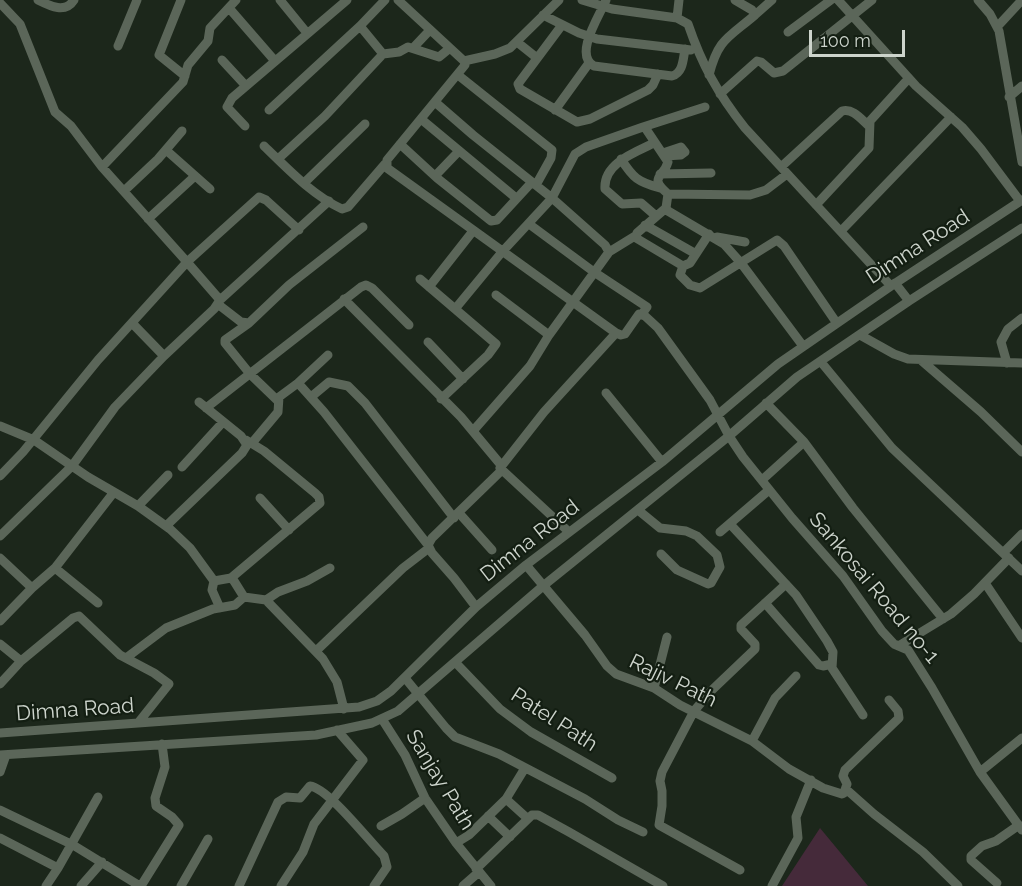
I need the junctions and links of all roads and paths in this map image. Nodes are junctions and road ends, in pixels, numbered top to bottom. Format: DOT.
graph roads {
  1 [pos="38,0"];
  2 [pos="74,0"];
  3 [pos="137,0"];
  4 [pos="181,0"];
  5 [pos="236,0"];
  6 [pos="280,0"];
  7 [pos="347,0"];
  8 [pos="385,0"];
  9 [pos="398,0"];
  10 [pos="559,0"];
  11 [pos="582,0"];
  12 [pos="679,0"];
  13 [pos="737,0"];
  14 [pos="772,0"];
  15 [pos="831,0"];
  16 [pos="838,0"];
  17 [pos="872,0"];
  18 [pos="1022,0"];
  19 [pos="983,2"];
  20 [pos="0,3"];
  21 [pos="604,4"];
  22 [pos="229,8"];
  23 [pos="543,15"];
  24 [pos="755,15"];
  25 [pos="852,15"];
  26 [pos="677,18"];
  27 [pos="562,25"];
  28 [pos="360,26"];
  29 [pos="997,27"];
  30 [pos="430,30"];
  31 [pos="788,32"];
  32 [pos="307,33"];
  33 [pos="588,37"];
  34 [pos="517,42"];
  35 [pos="118,46"];
  36 [pos="413,48"];
  37 [pos="450,48"];
  38 [pos="685,49"];
  39 [pos="696,51"];
  40 [pos="383,54"];
  41 [pos="537,58"];
  42 [pos="222,60"];
  43 [pos="275,61"];
  44 [pos="464,61"];
  45 [pos="589,63"];
  46 [pos="658,74"];
  47 [pos="458,75"];
  48 [pos="709,75"];
  49 [pos="185,76"];
  50 [pos="909,78"];
  51 [pos="246,86"];
  52 [pos="1022,86"];
  53 [pos="720,94"];
  54 [pos="1009,97"];
  55 [pos="435,102"];
  56 [pos="705,106"];
  57 [pos="269,110"];
  58 [pos="555,110"];
  59 [pos="951,117"];
  60 [pos="421,119"];
  61 [pos="1018,123"];
  62 [pos="365,124"];
  63 [pos="245,126"];
  64 [pos="869,126"];
  65 [pos="643,127"];
  66 [pos="183,131"];
  67 [pos="654,143"];
  68 [pos="400,144"];
  69 [pos="264,147"];
  70 [pos="166,150"];
  71 [pos="459,150"];
  72 [pos="278,159"];
  73 [pos="621,159"];
  74 [pos="1022,162"];
  75 [pos="386,164"];
  76 [pos="102,166"];
  77 [pos="784,170"];
  78 [pos="711,173"];
  79 [pos="660,174"];
  80 [pos="195,176"];
  81 [pos="435,176"];
  82 [pos="304,183"];
  83 [pos="534,184"];
  84 [pos="210,189"];
  85 [pos="123,190"];
  86 [pos="664,191"];
  87 [pos="516,198"];
  88 [pos="552,198"];
  89 [pos="329,201"];
  90 [pos="1021,201"];
  91 [pos="816,205"];
  92 [pos="666,208"];
  93 [pos="656,216"];
  94 [pos="148,219"];
  95 [pos="530,224"];
  96 [pos="645,225"];
  97 [pos="363,226"];
  98 [pos="1022,228"];
  99 [pos="299,230"];
  100 [pos="473,231"];
  101 [pos="841,231"];
  102 [pos="712,235"];
  103 [pos="635,236"];
  104 [pos="745,242"];
  105 [pos="502,252"];
  106 [pos="609,252"];
  107 [pos="696,254"];
  108 [pos="187,262"];
  109 [pos="741,262"];
  110 [pos="683,266"];
  111 [pos="594,272"];
  112 [pos="420,279"];
  113 [pos="893,284"];
  114 [pos="429,287"];
  115 [pos="496,295"];
  116 [pos="344,299"];
  117 [pos="909,301"];
  118 [pos="219,302"];
  119 [pos="574,304"];
  120 [pos="455,309"];
  121 [pos="642,314"];
  122 [pos="1022,318"];
  123 [pos="836,322"];
  124 [pos="132,323"];
  125 [pos="249,323"];
  126 [pos="409,325"];
  127 [pos="616,333"];
  128 [pos="549,335"];
  129 [pos="860,335"];
  130 [pos="428,342"];
  131 [pos="802,346"];
  132 [pos="328,355"];
  133 [pos="164,356"];
  134 [pos="922,360"];
  135 [pos="821,362"];
  136 [pos="1008,363"];
  137 [pos="1022,363"];
  138 [pos="249,373"];
  139 [pos="463,379"];
  140 [pos="298,383"];
  141 [pos="606,393"];
  142 [pos="310,397"];
  143 [pos="441,399"];
  144 [pos="278,401"];
  145 [pos="766,403"];
  146 [pos="717,413"];
  147 [pos="223,422"];
  148 [pos="0,426"];
  149 [pos="473,431"];
  150 [pos="729,436"];
  151 [pos="34,440"];
  152 [pos="249,442"];
  153 [pos="804,442"];
  154 [pos="1022,452"];
  155 [pos="662,462"];
  156 [pos="72,466"];
  157 [pos="182,467"];
  158 [pos="501,468"];
  159 [pos="168,475"];
  160 [pos="0,476"];
  161 [pos="762,480"];
  162 [pos="769,489"];
  163 [pos="114,492"];
  164 [pos="260,498"];
  165 [pos="138,506"];
  166 [pos="638,510"];
  167 [pos="457,515"];
  168 [pos="730,524"];
  169 [pos="166,526"];
  170 [pos="289,530"];
  171 [pos="569,532"];
  172 [pos="720,532"];
  173 [pos="1022,534"];
  174 [pos="0,536"];
  175 [pos="429,547"];
  176 [pos="492,550"];
  177 [pos="661,554"];
  178 [pos="1006,555"];
  179 [pos="0,558"];
  180 [pos="526,565"];
  181 [pos="55,568"];
  182 [pos="330,568"];
  183 [pos="1022,571"];
  184 [pos="231,578"];
  185 [pos="214,581"];
  186 [pos="985,583"];
  187 [pos="786,584"];
  188 [pos="543,586"];
  189 [pos="32,588"];
  190 [pos="244,597"];
  191 [pos="266,600"];
  192 [pos="98,603"];
  193 [pos="765,603"];
  194 [pos="476,607"];
  195 [pos="220,608"];
  196 [pos="943,619"];
  197 [pos="0,621"];
  198 [pos="667,637"];
  199 [pos="1022,638"];
  200 [pos="0,644"];
  201 [pos="900,645"];
  202 [pos="316,651"];
  203 [pos="126,658"];
  204 [pos="21,661"];
  205 [pos="455,662"];
  206 [pos="832,664"];
  207 [pos="796,676"];
  208 [pos="405,678"];
  209 [pos="0,684"];
  210 [pos="654,688"];
  211 [pos="418,693"];
  212 [pos="889,700"];
  213 [pos="344,709"];
  214 [pos="696,709"];
  215 [pos="863,715"];
  216 [pos="382,719"];
  217 [pos="138,723"];
  218 [pos="337,730"];
  219 [pos="0,733"];
  220 [pos="754,737"];
  221 [pos="1022,738"];
  222 [pos="162,744"];
  223 [pos="3,754"];
  224 [pos="525,768"];
  225 [pos="980,771"];
  226 [pos="0,772"];
  227 [pos="612,778"];
  228 [pos="811,780"];
  229 [pos="841,792"];
  230 [pos="98,797"];
  231 [pos="425,798"];
  232 [pos="506,799"];
  233 [pos="332,800"];
  234 [pos="0,810"];
  235 [pos="488,816"];
  236 [pos="527,818"];
  237 [pos="381,826"];
  238 [pos="1020,828"];
  239 [pos="644,832"];
  240 [pos="510,837"];
  241 [pos="0,838"];
  242 [pos="208,839"];
  243 [pos="456,843"];
  244 [pos="73,844"];
  245 [pos="102,862"];
  246 [pos="58,868"];
  247 [pos="740,870"];
  248 [pos="478,871"];
  249 [pos="997,883"];
  250 [pos="46,886"];
  251 [pos="81,886"];
  252 [pos="141,886"];
  253 [pos="181,886"];
  254 [pos="238,886"];
  255 [pos="281,886"];
  256 [pos="374,886"];
  257 [pos="463,886"];
  258 [pos="491,886"];
  259 [pos="663,886"];
  260 [pos="772,886"];
  261 [pos="958,886"];
  1 -- 2 [label="street"];
  3 -- 35 [label="street"];
  4 -- 49 [label="street"];
  5 -- 22 [label="street"];
  6 -- 32 [label="street"];
  7 -- 32 [label="street"];
  8 -- 28 [label="street"];
  9 -- 30 [label="street"];
  10 -- 23 [label="street"];
  11 -- 21 [label="street"];
  12 -- 26 [label="street"];
  13 -- 24 [label="street"];
  14 -- 24 [label="street"];
  15 -- 31 [label="street"];
  16 -- 25 [label="street"];
  17 -- 25 [label="street"];
  18 -- 29 [label="street"];
  19 -- 29 [label="street"];
  20 -- 76 [label="street"];
  21 -- 26 [label="street"];
  21 -- 33 [label="street"];
  22 -- 43 [label="street"];
  22 -- 49 [label="street"];
  23 -- 27 [label="street"];
  23 -- 34 [label="street"];
  24 -- 48 [label="street"];
  25 -- 50 [label="street"];
  25 -- 53 [label="street"];
  26 -- 39 [label="street"];
  27 -- 33 [label="street"];
  27 -- 41 [label="street"];
  28 -- 40 [label="street"];
  28 -- 57 [label="street"];
  29 -- 54 [label="street"];
  30 -- 36 [label="street"];
  30 -- 37 [label="street"];
  32 -- 43 [label="street"];
  33 -- 38 [label="street"];
  33 -- 45 [label="street"];
  34 -- 41 [label="street"];
  34 -- 44 [label="street"];
  36 -- 37 [label="street"];
  36 -- 40 [label="street"];
  37 -- 44 [label="street"];
  38 -- 39 [label="street"];
  38 -- 46 [label="street"];
  39 -- 48 [label="street"];
  40 -- 72 [label="street"];
  41 -- 58 [label="street"];
  42 -- 51 [label="street"];
  43 -- 51 [label="street"];
  44 -- 47 [label="street"];
  45 -- 46 [label="street"];
  45 -- 58 [label="street"];
  46 -- 58 [label="street"];
  47 -- 55 [label="street"];
  47 -- 83 [label="street"];
  48 -- 53 [label="street"];
  49 -- 76 [label="street"];
  50 -- 59 [label="street"];
  50 -- 64 [label="street"];
  51 -- 63 [label="street"];
  52 -- 54 [label="street"];
  53 -- 77 [label="street"];
  54 -- 61 [label="street"];
  55 -- 60 [label="street"];
  55 -- 83 [label="street"];
  56 -- 65 [label="street"];
  59 -- 90 [label="street"];
  59 -- 101 [label="street"];
  60 -- 68 [label="street"];
  60 -- 71 [label="street"];
  61 -- 74 [label="street"];
  62 -- 82 [label="street"];
  64 -- 77 [label="street"];
  64 -- 91 [label="street"];
  65 -- 67 [label="street"];
  65 -- 88 [label="street"];
  66 -- 70 [label="street"];
  67 -- 73 [label="street"];
  67 -- 79 [label="street"];
  68 -- 75 [label="street"];
  68 -- 81 [label="street"];
  69 -- 72 [label="street"];
  70 -- 80 [label="street"];
  70 -- 85 [label="street"];
  71 -- 81 [label="street"];
  71 -- 87 [label="street"];
  72 -- 82 [label="street"];
  73 -- 86 [label="street"];
  73 -- 93 [label="street"];
  75 -- 89 [label="street"];
  75 -- 100 [label="street"];
  76 -- 85 [label="street"];
  77 -- 86 [label="street"];
  77 -- 91 [label="street"];
  78 -- 79 [label="street"];
  79 -- 86 [label="street"];
  80 -- 84 [label="street"];
  80 -- 94 [label="street"];
  81 -- 87 [label="street"];
  82 -- 89 [label="street"];
  83 -- 87 [label="street"];
  83 -- 88 [label="street"];
  85 -- 94 [label="street"];
  86 -- 92 [label="street"];
  88 -- 95 [label="street"];
  88 -- 106 [label="street"];
  89 -- 99 [label="street"];
  90 -- 113 [label="street, Dimna Road"];
  91 -- 101 [label="street"];
  92 -- 93 [label="street"];
  92 -- 102 [label="street"];
  93 -- 96 [label="street"];
  94 -- 108 [label="street"];
  95 -- 105 [label="street"];
  95 -- 111 [label="street"];
  96 -- 103 [label="street"];
  96 -- 107 [label="street"];
  97 -- 125 [label="street"];
  98 -- 117 [label="street"];
  99 -- 108 [label="street"];
  99 -- 118 [label="street"];
  100 -- 105 [label="street"];
  100 -- 114 [label="street"];
  101 -- 113 [label="street"];
  102 -- 104 [label="street"];
  102 -- 107 [label="street"];
  102 -- 109 [label="street"];
  103 -- 106 [label="street"];
  103 -- 110 [label="street"];
  105 -- 119 [label="street"];
  105 -- 120 [label="street"];
  106 -- 111 [label="street"];
  107 -- 110 [label="street"];
  108 -- 118 [label="street"];
  108 -- 124 [label="street"];
  109 -- 110 [label="street"];
  109 -- 123 [label="street"];
  109 -- 131 [label="street"];
  111 -- 119 [label="street"];
  111 -- 121 [label="street, Sankosai Road no-1"];
  112 -- 114 [label="street"];
  113 -- 117 [label="street"];
  113 -- 123 [label="street, Dimna Road"];
  114 -- 120 [label="street"];
  115 -- 128 [label="street"];
  116 -- 126 [label="street"];
  116 -- 138 [label="street"];
  116 -- 143 [label="street"];
  117 -- 129 [label="street"];
  118 -- 125 [label="street"];
  118 -- 133 [label="street"];
  119 -- 127 [label="street"];
  119 -- 128 [label="street"];
  120 -- 139 [label="street"];
  121 -- 127 [label="street"];
  121 -- 146 [label="street, Sankosai Road no-1"];
  122 -- 136 [label="street"];
  123 -- 131 [label="street, Dimna Road"];
  124 -- 133 [label="street"];
  124 -- 151 [label="street"];
  125 -- 138 [label="street"];
  127 -- 158 [label="street"];
  128 -- 149 [label="street"];
  129 -- 134 [label="street"];
  129 -- 135 [label="street"];
  130 -- 139 [label="street"];
  131 -- 146 [label="street, Dimna Road"];
  132 -- 140 [label="street"];
  133 -- 156 [label="street"];
  134 -- 136 [label="street"];
  134 -- 154 [label="street"];
  135 -- 145 [label="street"];
  135 -- 178 [label="street"];
  136 -- 137 [label="street"];
  138 -- 144 [label="street"];
  138 -- 147 [label="street"];
  139 -- 143 [label="street"];
  140 -- 142 [label="street"];
  140 -- 144 [label="street"];
  141 -- 155 [label="street"];
  142 -- 167 [label="street"];
  142 -- 175 [label="street"];
  143 -- 149 [label="street"];
  144 -- 152 [label="street"];
  145 -- 150 [label="street"];
  145 -- 153 [label="street"];
  146 -- 150 [label="street, Sankosai Road no-1"];
  146 -- 155 [label="street, Dimna Road"];
  147 -- 152 [label="street"];
  147 -- 157 [label="street"];
  148 -- 151 [label="street"];
  149 -- 158 [label="street"];
  150 -- 161 [label="street, Sankosai Road no-1"];
  150 -- 166 [label="street"];
  151 -- 156 [label="street"];
  151 -- 160 [label="street"];
  152 -- 169 [label="street"];
  152 -- 170 [label="street"];
  153 -- 161 [label="street"];
  153 -- 196 [label="street"];
  155 -- 171 [label="street, Dimna Road"];
  156 -- 163 [label="street"];
  156 -- 174 [label="street"];
  158 -- 167 [label="street"];
  158 -- 171 [label="street"];
  159 -- 165 [label="street"];
  161 -- 162 [label="street, Sankosai Road no-1"];
  162 -- 168 [label="street"];
  162 -- 201 [label="street, Sankosai Road no-1"];
  163 -- 165 [label="street"];
  163 -- 181 [label="street"];
  164 -- 170 [label="street"];
  165 -- 169 [label="street"];
  166 -- 177 [label="street"];
  166 -- 188 [label="street"];
  167 -- 175 [label="street"];
  167 -- 176 [label="street"];
  168 -- 172 [label="street"];
  168 -- 187 [label="street"];
  169 -- 185 [label="street"];
  170 -- 184 [label="street"];
  171 -- 180 [label="street, Dimna Road"];
  173 -- 178 [label="street"];
  175 -- 194 [label="street"];
  175 -- 202 [label="street"];
  178 -- 183 [label="street"];
  178 -- 186 [label="street"];
  179 -- 189 [label="street"];
  180 -- 188 [label="street, Rajiv Path"];
  180 -- 194 [label="street, Dimna Road"];
  181 -- 189 [label="street"];
  181 -- 192 [label="street"];
  182 -- 191 [label="street"];
  184 -- 185 [label="street"];
  184 -- 190 [label="street"];
  185 -- 195 [label="street"];
  186 -- 196 [label="street"];
  186 -- 199 [label="street"];
  187 -- 193 [label="street"];
  187 -- 206 [label="street"];
  188 -- 205 [label="street"];
  188 -- 210 [label="street, Rajiv Path"];
  189 -- 197 [label="street"];
  190 -- 191 [label="street"];
  190 -- 195 [label="street"];
  191 -- 202 [label="street"];
  193 -- 206 [label="street"];
  193 -- 214 [label="street"];
  194 -- 208 [label="street, Dimna Road"];
  195 -- 203 [label="street"];
  196 -- 201 [label="street"];
  198 -- 210 [label="street"];
  200 -- 204 [label="street"];
  201 -- 225 [label="street, Sankosai Road no-1"];
  202 -- 213 [label="street"];
  203 -- 204 [label="street"];
  203 -- 217 [label="street"];
  204 -- 209 [label="street"];
  205 -- 211 [label="street"];
  205 -- 227 [label="street, Patel Path"];
  206 -- 215 [label="street"];
  207 -- 220 [label="street"];
  208 -- 211 [label="street"];
  208 -- 213 [label="street, Dimna Road"];
  210 -- 214 [label="street, Rajiv Path"];
  211 -- 216 [label="street"];
  211 -- 224 [label="street"];
  212 -- 229 [label="street"];
  213 -- 217 [label="street, Dimna Road"];
  214 -- 220 [label="street, Rajiv Path"];
  214 -- 247 [label="street"];
  216 -- 218 [label="street"];
  216 -- 231 [label="street, Sanjay Path"];
  217 -- 219 [label="street, Dimna Road"];
  218 -- 222 [label="street"];
  218 -- 233 [label="street"];
  220 -- 228 [label="street, Rajiv Path"];
  221 -- 225 [label="street"];
  222 -- 223 [label="street"];
  222 -- 252 [label="street"];
  223 -- 226 [label="street"];
  224 -- 232 [label="street"];
  224 -- 239 [label="street"];
  225 -- 238 [label="street, Sankosai Road no-1"];
  228 -- 229 [label="street, Rajiv Path"];
  228 -- 260 [label="street"];
  229 -- 261 [label="street, Rajiv Path"];
  230 -- 244 [label="street"];
  231 -- 237 [label="street"];
  231 -- 243 [label="street, Sanjay Path"];
  232 -- 235 [label="street"];
  232 -- 236 [label="street"];
  233 -- 254 [label="street"];
  233 -- 255 [label="street"];
  233 -- 256 [label="street"];
  234 -- 244 [label="street"];
  235 -- 240 [label="street"];
  235 -- 243 [label="street"];
  236 -- 240 [label="street"];
  236 -- 259 [label="street"];
  238 -- 249 [label="street"];
  240 -- 248 [label="street"];
  241 -- 246 [label="street"];
  242 -- 253 [label="street"];
  243 -- 248 [label="street, Sanjay Path"];
  244 -- 245 [label="street"];
  244 -- 246 [label="street"];
  245 -- 251 [label="street"];
  245 -- 252 [label="street"];
  246 -- 250 [label="street"];
  248 -- 257 [label="street"];
  248 -- 258 [label="street, Sanjay Path"];
}
